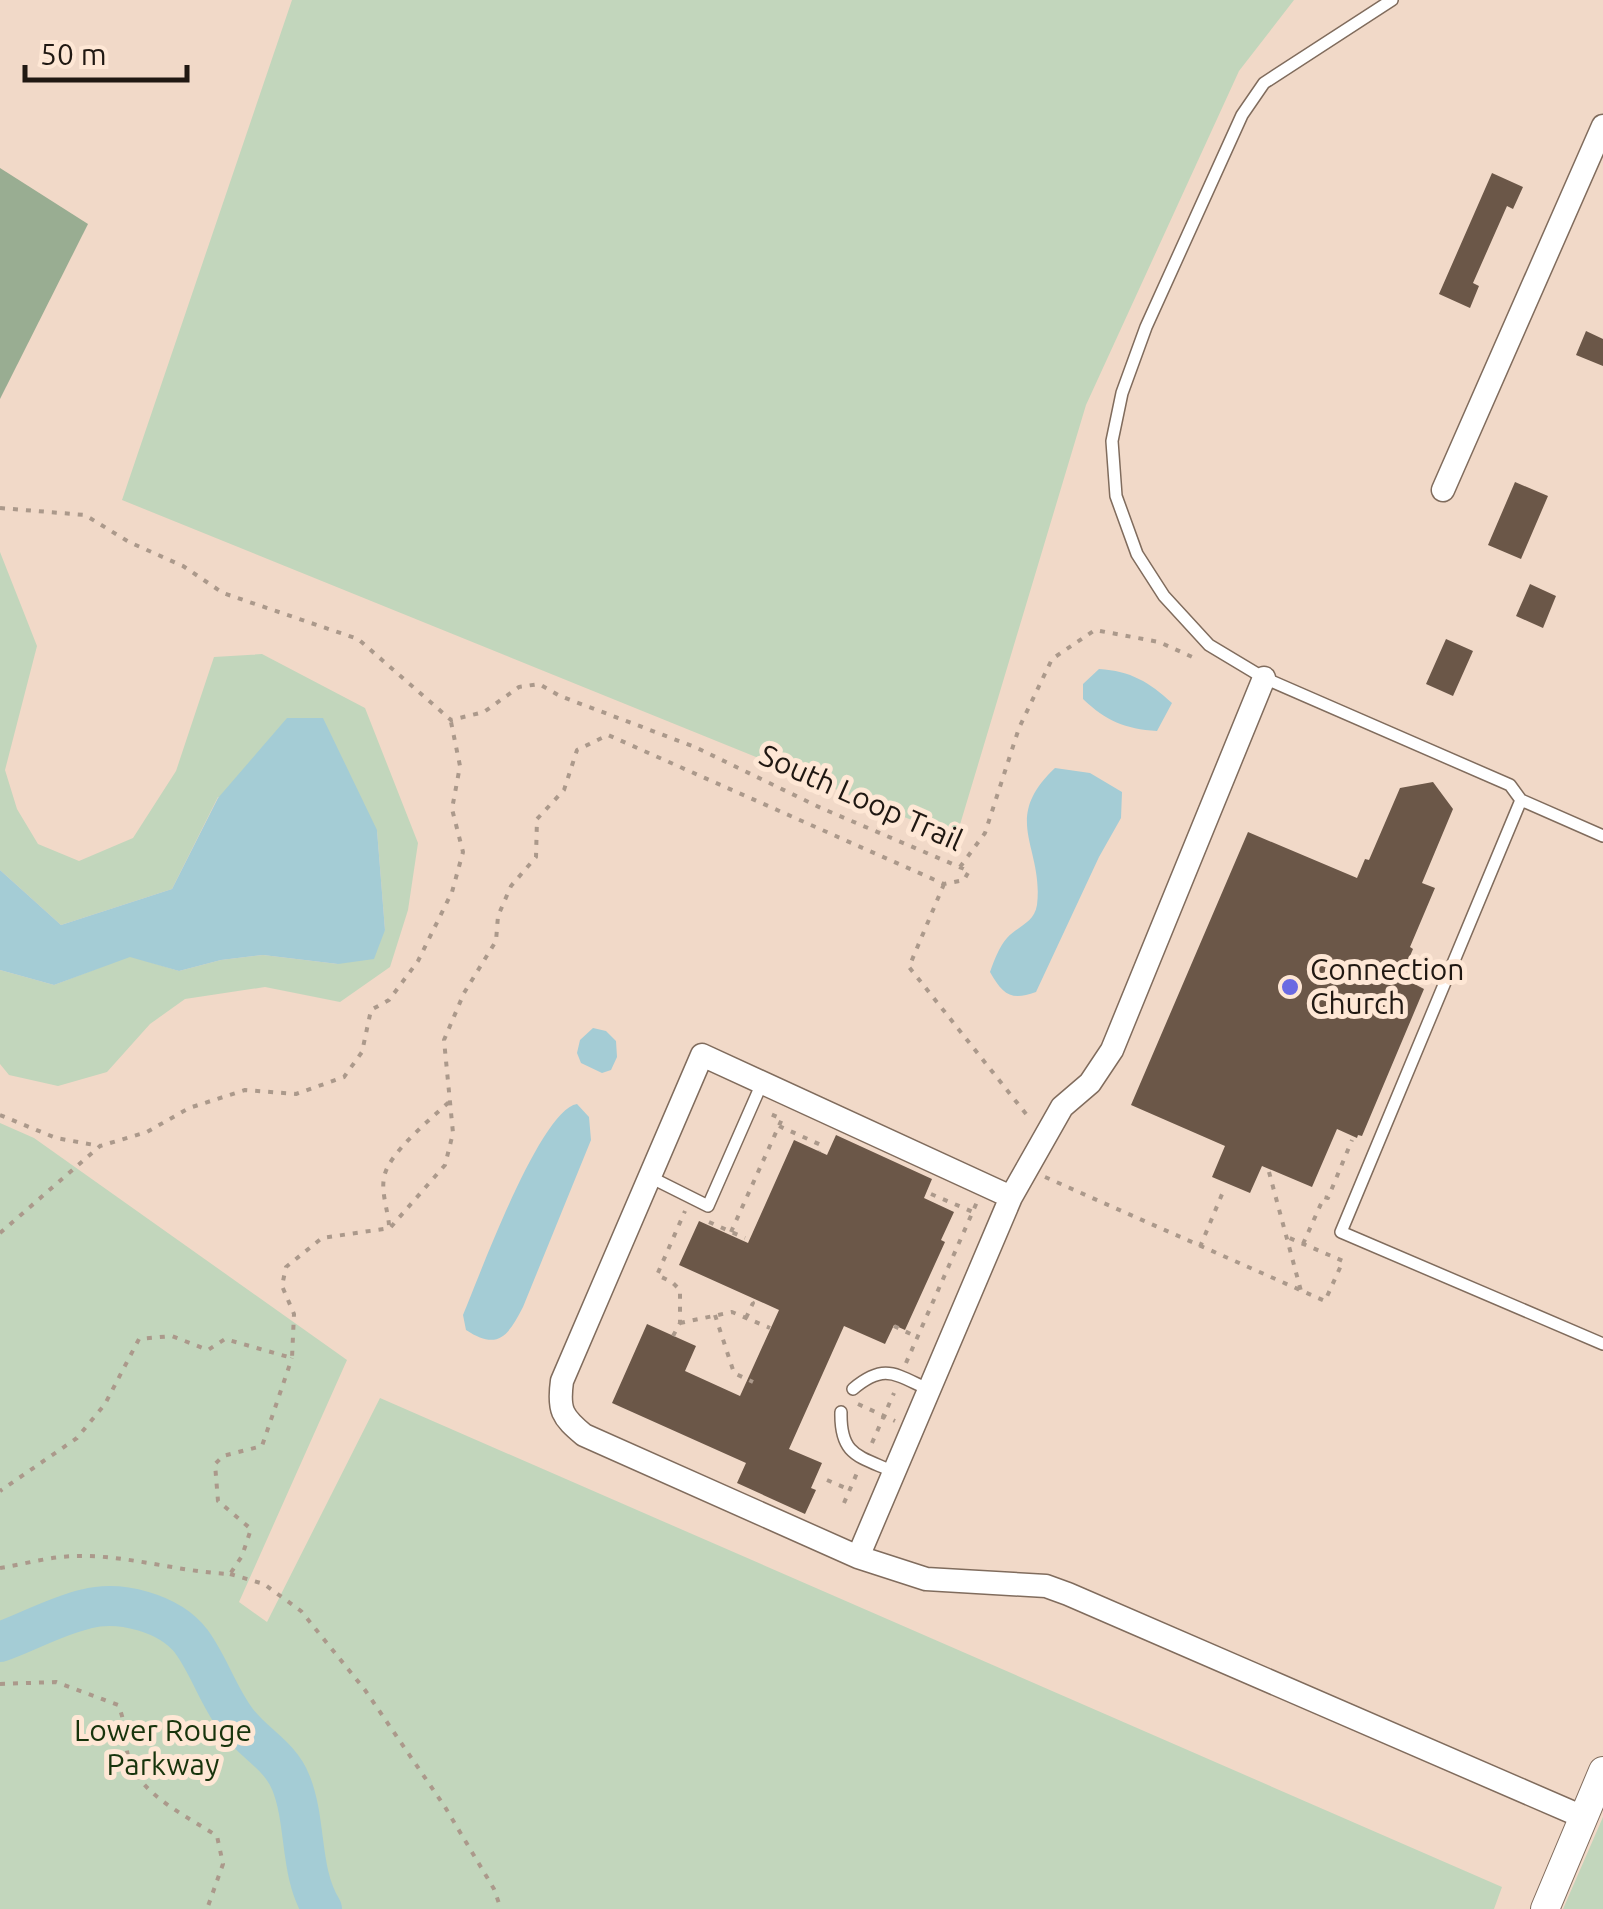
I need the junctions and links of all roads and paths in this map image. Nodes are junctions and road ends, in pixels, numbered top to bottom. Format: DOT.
graph roads {
  1 [pos="1392,0"];
  2 [pos="1603,126"];
  3 [pos="1442,490"];
  4 [pos="0,508"];
  5 [pos="1210,664"];
  6 [pos="1264,678"];
  7 [pos="450,720"];
  8 [pos="1521,800"];
  9 [pos="1603,836"];
  10 [pos="960,867"];
  11 [pos="944,884"];
  12 [pos="762,1083"];
  13 [pos="450,1101"];
  14 [pos="759,1109"];
  15 [pos="0,1114"];
  16 [pos="778,1126"];
  17 [pos="1045,1137"];
  18 [pos="1352,1140"];
  19 [pos="100,1146"];
  20 [pos="819,1151"];
  21 [pos="1028,1166"];
  22 [pos="1270,1172"];
  23 [pos="648,1176"];
  24 [pos="1225,1187"];
  25 [pos="931,1194"];
  26 [pos="1012,1196"];
  27 [pos="978,1200"];
  28 [pos="676,1207"];
  29 [pos="973,1212"];
  30 [pos="701,1218"];
  31 [pos="390,1228"];
  32 [pos="0,1232"];
  33 [pos="731,1232"];
  34 [pos="1287,1236"];
  35 [pos="745,1238"];
  36 [pos="1303,1244"];
  37 [pos="1200,1247"];
  38 [pos="1251,1259"];
  39 [pos="1247,1268"];
  40 [pos="1301,1290"];
  41 [pos="749,1297"];
  42 [pos="715,1315"];
  43 [pos="746,1318"];
  44 [pos="680,1323"];
  45 [pos="894,1326"];
  46 [pos="770,1328"];
  47 [pos="673,1336"];
  48 [pos="918,1336"];
  49 [pos="1603,1344"];
  50 [pos="292,1358"];
  51 [pos="902,1361"];
  52 [pos="753,1382"];
  53 [pos="896,1388"];
  54 [pos="854,1390"];
  55 [pos="930,1390"];
  56 [pos="864,1407"];
  57 [pos="841,1412"];
  58 [pos="885,1417"];
  59 [pos="871,1444"];
  60 [pos="894,1472"];
  61 [pos="827,1480"];
  62 [pos="850,1490"];
  63 [pos="0,1491"];
  64 [pos="858,1556"];
  65 [pos="0,1568"];
  66 [pos="230,1574"];
  67 [pos="0,1684"];
  68 [pos="1601,1782"];
  69 [pos="1584,1818"];
  70 [pos="207,1909"];
  71 [pos="501,1909"];
  72 [pos="1545,1909"];
  1 -- 6 [label="lane"];
  2 -- 3 [label="street"];
  4 -- 7 [label="path"];
  5 -- 10 [label="path"];
  6 -- 8 [label="lane"];
  6 -- 17 [label="street"];
  7 -- 10 [label="path, South Loop Trail"];
  7 -- 19 [label="path"];
  8 -- 9 [label="lane"];
  8 -- 49 [label="lane"];
  10 -- 11 [label="path, South Loop Trail"];
  11 -- 13 [label="path, South Loop Trail"];
  11 -- 17 [label="path"];
  12 -- 23 [label="street"];
  12 -- 23 [label="lane"];
  12 -- 26 [label="street"];
  13 -- 31 [label="path, South Loop Trail"];
  13 -- 31 [label="path"];
  14 -- 16 [label="path"];
  15 -- 19 [label="path"];
  16 -- 20 [label="path"];
  16 -- 33 [label="path"];
  17 -- 21 [label="street"];
  18 -- 36 [label="path"];
  19 -- 32 [label="path"];
  21 -- 26 [label="street"];
  21 -- 37 [label="path"];
  22 -- 34 [label="path"];
  23 -- 64 [label="street"];
  24 -- 37 [label="path"];
  25 -- 29 [label="path"];
  26 -- 55 [label="street"];
  27 -- 29 [label="path"];
  28 -- 44 [label="path"];
  29 -- 48 [label="path"];
  30 -- 33 [label="path"];
  31 -- 50 [label="path"];
  33 -- 35 [label="path"];
  34 -- 36 [label="path"];
  34 -- 40 [label="path"];
  36 -- 40 [label="path"];
  37 -- 39 [label="path"];
  38 -- 39 [label="path"];
  39 -- 40 [label="path"];
  41 -- 43 [label="path"];
  42 -- 43 [label="path"];
  42 -- 44 [label="path"];
  42 -- 52 [label="path"];
  43 -- 46 [label="path"];
  44 -- 47 [label="path"];
  45 -- 48 [label="path"];
  48 -- 51 [label="path"];
  50 -- 63 [label="path"];
  50 -- 66 [label="path"];
  53 -- 58 [label="path"];
  54 -- 55 [label="lane"];
  55 -- 60 [label="street"];
  56 -- 58 [label="path"];
  57 -- 60 [label="lane"];
  58 -- 59 [label="path"];
  60 -- 64 [label="street"];
  61 -- 62 [label="path"];
  64 -- 69 [label="street"];
  65 -- 66 [label="path"];
  66 -- 71 [label="path"];
  67 -- 70 [label="path"];
  68 -- 69 [label="street"];
  69 -- 72 [label="street"];
}
